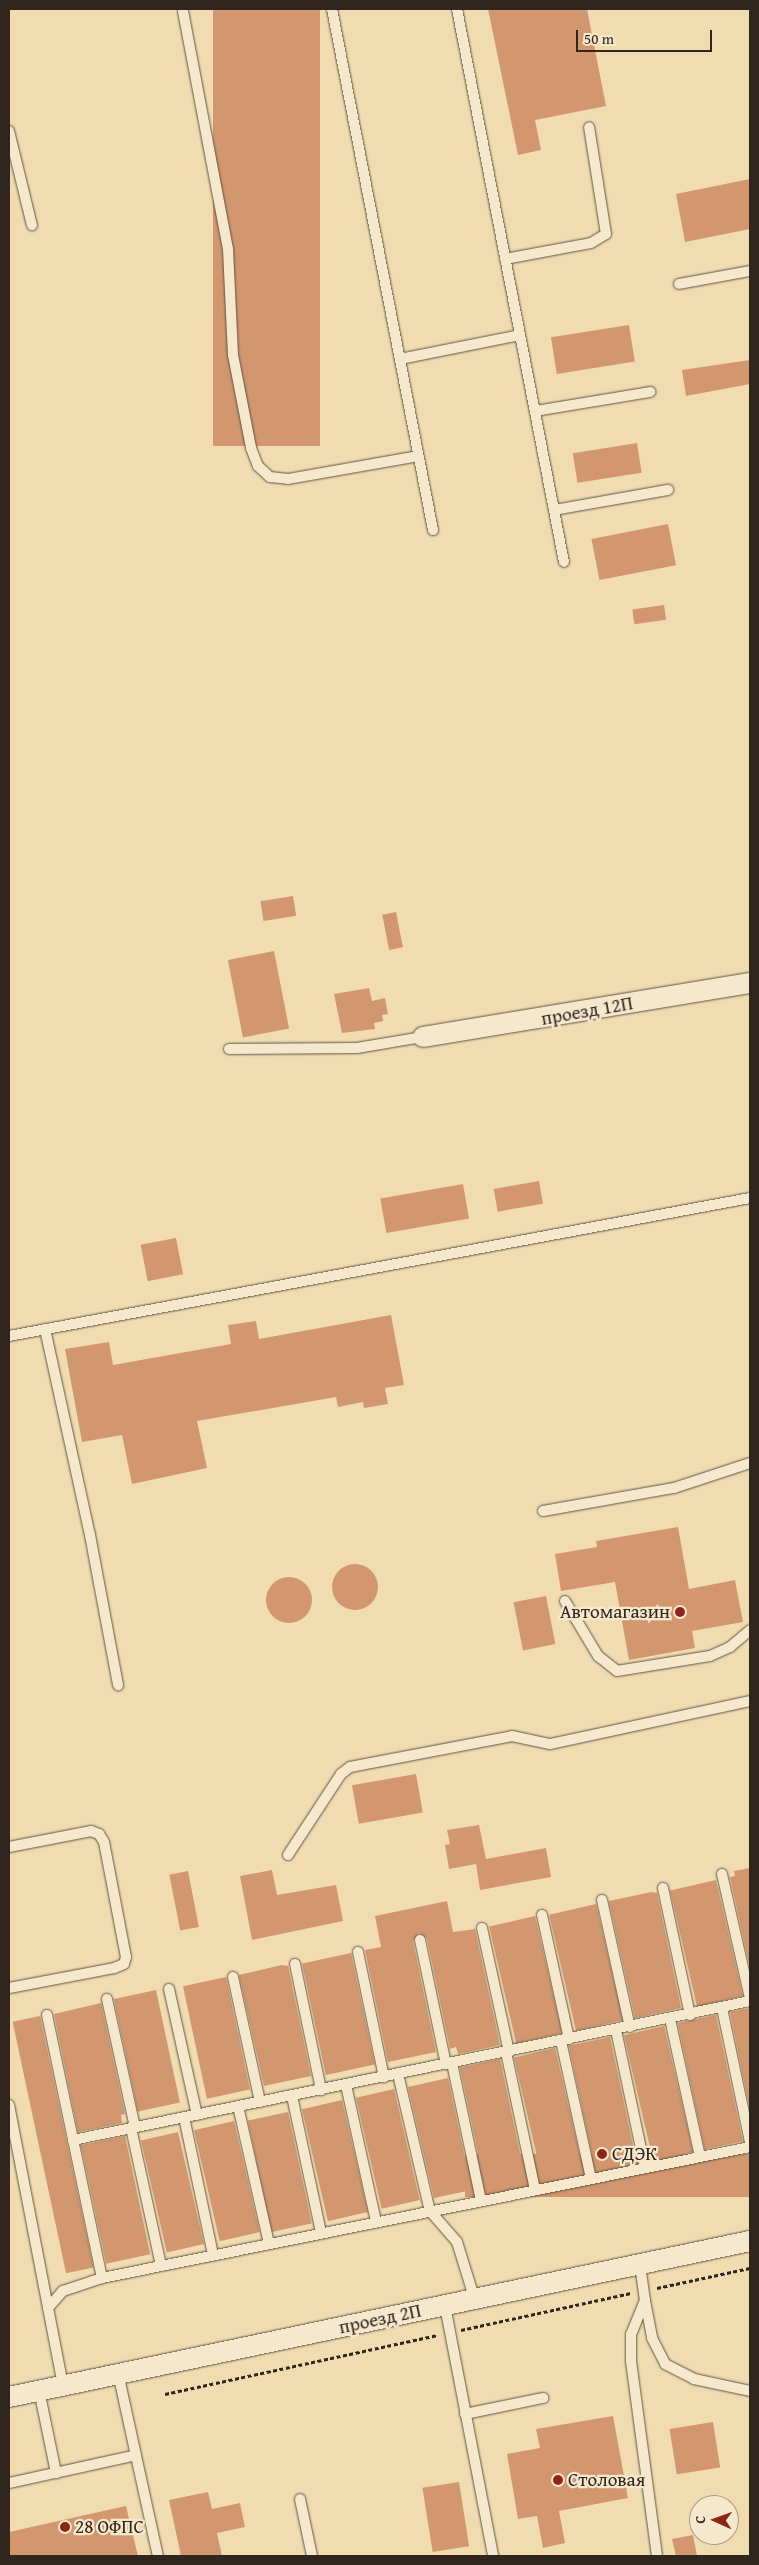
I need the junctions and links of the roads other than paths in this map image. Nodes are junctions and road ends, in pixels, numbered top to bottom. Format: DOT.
graph roads {
  1 [pos="332,9"];
  2 [pos="457,9"];
  3 [pos="183,11"];
  4 [pos="589,127"];
  5 [pos="9,131"];
  6 [pos="32,225"];
  7 [pos="505,259"];
  8 [pos="750,271"];
  9 [pos="679,284"];
  10 [pos="520,335"];
  11 [pos="400,359"];
  12 [pos="650,392"];
  13 [pos="535,411"];
  14 [pos="418,456"];
  15 [pos="668,490"];
  16 [pos="554,510"];
  17 [pos="433,530"];
  18 [pos="564,562"];
  19 [pos="750,983"];
  20 [pos="424,1037"];
  21 [pos="229,1050"];
  22 [pos="750,1198"];
  23 [pos="45,1329"];
  24 [pos="9,1336"];
  25 [pos="750,1463"];
  26 [pos="543,1511"];
  27 [pos="565,1600"];
  28 [pos="750,1630"];
  29 [pos="118,1685"];
  30 [pos="750,1701"];
  31 [pos="9,1847"];
  32 [pos="288,1854"];
  33 [pos="722,1874"];
  34 [pos="663,1888"];
  35 [pos="602,1900"];
  36 [pos="542,1915"];
  37 [pos="482,1928"];
  38 [pos="420,1940"];
  39 [pos="358,1952"];
  40 [pos="295,1964"];
  41 [pos="233,1977"];
  42 [pos="9,1988"];
  43 [pos="169,1990"];
  44 [pos="107,1999"];
  45 [pos="750,1999"];
  46 [pos="722,2008"];
  47 [pos="47,2015"];
  48 [pos="690,2015"];
  49 [pos="670,2019"];
  50 [pos="630,2027"];
  51 [pos="616,2030"];
  52 [pos="565,2040"];
  53 [pos="508,2052"];
  54 [pos="449,2064"];
  55 [pos="398,2074"];
  56 [pos="384,2077"];
  57 [pos="346,2085"];
  58 [pos="321,2090"];
  59 [pos="292,2096"];
  60 [pos="260,2102"];
  61 [pos="9,2105"];
  62 [pos="238,2106"];
  63 [pos="197,2115"];
  64 [pos="184,2117"];
  65 [pos="133,2128"];
  66 [pos="73,2140"];
  67 [pos="750,2142"];
  68 [pos="750,2147"];
  69 [pos="700,2157"];
  70 [pos="645,2168"];
  71 [pos="591,2179"];
  72 [pos="535,2190"];
  73 [pos="481,2201"];
  74 [pos="430,2211"];
  75 [pos="376,2222"];
  76 [pos="321,2233"];
  77 [pos="750,2241"];
  78 [pos="269,2244"];
  79 [pos="213,2255"];
  80 [pos="640,2265"];
  81 [pos="161,2266"];
  82 [pos="102,2278"];
  83 [pos="475,2300"];
  84 [pos="645,2300"];
  85 [pos="445,2306"];
  86 [pos="48,2308"];
  87 [pos="118,2373"];
  88 [pos="63,2385"];
  89 [pos="39,2390"];
  90 [pos="750,2391"];
  91 [pos="9,2397"];
  92 [pos="543,2398"];
  93 [pos="466,2414"];
  94 [pos="136,2455"];
  95 [pos="56,2473"];
  96 [pos="9,2483"];
  97 [pos="300,2499"];
  98 [pos="158,2556"];
  99 [pos="312,2556"];
  100 [pos="493,2556"];
  101 [pos="657,2556"];
  1 -- 11 [label="lane"];
  2 -- 7 [label="lane"];
  3 -- 14 [label="lane"];
  4 -- 7 [label="lane"];
  5 -- 6 [label="lane"];
  7 -- 10 [label="lane"];
  8 -- 9 [label="lane"];
  10 -- 11 [label="lane"];
  10 -- 13 [label="lane"];
  11 -- 14 [label="lane"];
  12 -- 13 [label="lane"];
  13 -- 16 [label="lane"];
  14 -- 17 [label="lane"];
  15 -- 16 [label="lane"];
  16 -- 18 [label="lane"];
  19 -- 20 [label="street, проезд 12П"];
  20 -- 21 [label="lane"];
  22 -- 23 [label="lane"];
  23 -- 24 [label="lane"];
  23 -- 29 [label="lane"];
  25 -- 26 [label="lane"];
  27 -- 28 [label="lane"];
  30 -- 32 [label="lane"];
  31 -- 42 [label="lane"];
  33 -- 45 [label="lane"];
  34 -- 48 [label="lane"];
  35 -- 50 [label="lane"];
  36 -- 52 [label="lane"];
  37 -- 53 [label="lane"];
  38 -- 54 [label="lane"];
  39 -- 56 [label="lane"];
  40 -- 58 [label="lane"];
  41 -- 60 [label="lane"];
  43 -- 63 [label="lane"];
  44 -- 65 [label="lane"];
  45 -- 46 [label="lane"];
  46 -- 48 [label="lane"];
  46 -- 67 [label="lane"];
  47 -- 66 [label="lane"];
  48 -- 49 [label="lane"];
  49 -- 50 [label="lane"];
  49 -- 69 [label="lane"];
  50 -- 51 [label="lane"];
  51 -- 52 [label="lane"];
  51 -- 70 [label="lane"];
  52 -- 53 [label="lane"];
  52 -- 71 [label="lane"];
  53 -- 54 [label="lane"];
  53 -- 72 [label="lane"];
  54 -- 55 [label="lane"];
  54 -- 73 [label="lane"];
  55 -- 56 [label="lane"];
  55 -- 74 [label="lane"];
  56 -- 57 [label="lane"];
  57 -- 58 [label="lane"];
  57 -- 75 [label="lane"];
  58 -- 59 [label="lane"];
  59 -- 60 [label="lane"];
  59 -- 76 [label="lane"];
  60 -- 62 [label="lane"];
  61 -- 86 [label="lane"];
  62 -- 63 [label="lane"];
  62 -- 78 [label="lane"];
  63 -- 64 [label="lane"];
  64 -- 65 [label="lane"];
  64 -- 79 [label="lane"];
  65 -- 66 [label="lane"];
  65 -- 81 [label="lane"];
  66 -- 82 [label="lane"];
  68 -- 69 [label="lane"];
  69 -- 70 [label="lane"];
  70 -- 71 [label="lane"];
  71 -- 72 [label="lane"];
  72 -- 73 [label="lane"];
  73 -- 74 [label="lane"];
  74 -- 75 [label="lane"];
  74 -- 83 [label="lane"];
  75 -- 76 [label="lane"];
  76 -- 78 [label="lane"];
  77 -- 80 [label="street, проезд 2П"];
  78 -- 79 [label="lane"];
  79 -- 81 [label="lane"];
  80 -- 83 [label="street, проезд 2П"];
  80 -- 84 [label="lane"];
  81 -- 82 [label="lane"];
  82 -- 86 [label="lane"];
  83 -- 85 [label="street, проезд 2П"];
  84 -- 90 [label="lane"];
  84 -- 101 [label="lane"];
  85 -- 87 [label="street, проезд 2П"];
  85 -- 93 [label="lane"];
  86 -- 88 [label="lane"];
  87 -- 88 [label="street, проезд 2П"];
  87 -- 94 [label="lane"];
  88 -- 89 [label="street, проезд 2П"];
  89 -- 91 [label="street, проезд 2П"];
  89 -- 95 [label="lane"];
  92 -- 93 [label="lane"];
  93 -- 100 [label="lane"];
  94 -- 95 [label="lane"];
  94 -- 98 [label="lane"];
  95 -- 96 [label="lane"];
  97 -- 99 [label="lane"];
}
